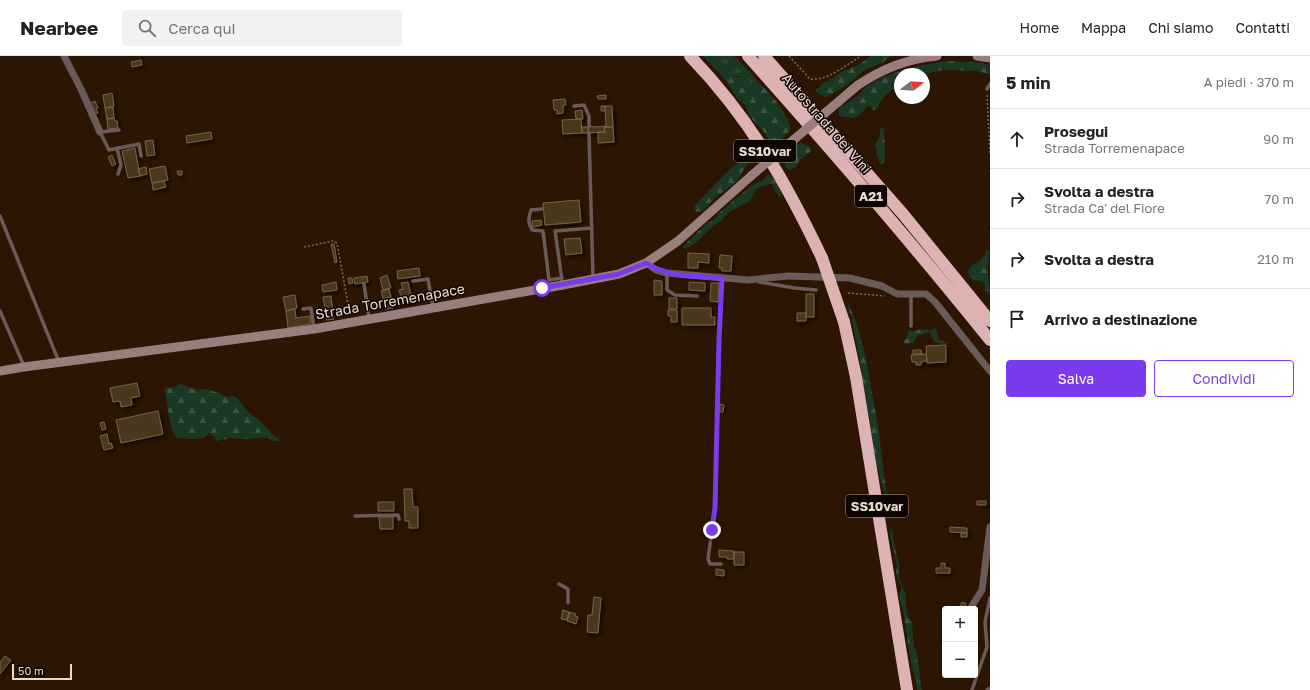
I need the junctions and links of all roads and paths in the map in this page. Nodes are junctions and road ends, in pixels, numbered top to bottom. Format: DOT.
graph roads {
  1 [pos="64,56"];
  2 [pos="690,56"];
  3 [pos="748,56"];
  4 [pos="764,56"];
  5 [pos="789,56"];
  6 [pos="861,56"];
  7 [pos="937,56"];
  8 [pos="977,56"];
  9 [pos="990,58"];
  10 [pos="990,84"];
  11 [pos="987,89"];
  12 [pos="574,106"];
  13 [pos="589,126"];
  14 [pos="119,130"];
  15 [pos="100,132"];
  16 [pos="589,133"];
  17 [pos="117,148"];
  18 [pos="990,155"];
  19 [pos="141,156"];
  20 [pos="118,174"];
  21 [pos="542,209"];
  22 [pos="0,216"];
  23 [pos="592,228"];
  24 [pos="304,247"];
  25 [pos="646,263"];
  26 [pos="667,273"];
  27 [pos="722,278"];
  28 [pos="594,279"];
  29 [pos="748,280"];
  30 [pos="413,281"];
  31 [pos="562,282"];
  32 [pos="364,284"];
  33 [pos="816,290"];
  34 [pos="848,293"];
  35 [pos="897,294"];
  36 [pos="911,295"];
  37 [pos="697,296"];
  38 [pos="378,303"];
  39 [pos="367,304"];
  40 [pos="433,307"];
  41 [pos="303,309"];
  42 [pos="0,311"];
  43 [pos="369,319"];
  44 [pos="990,321"];
  45 [pos="351,323"];
  46 [pos="911,326"];
  47 [pos="314,329"];
  48 [pos="990,340"];
  49 [pos="60,363"];
  50 [pos="24,367"];
  51 [pos="0,371"];
  52 [pos="990,372"];
  53 [pos="355,516"];
  54 [pos="399,519"];
  55 [pos="990,527"];
  56 [pos="721,564"];
  57 [pos="559,584"];
  58 [pos="990,598"];
  59 [pos="568,603"];
  60 [pos="972,606"];
  61 [pos="990,688"];
  62 [pos="907,690"];
  63 [pos="972,690"];
  64 [pos="987,690"];
  1 -- 15 [label="street"];
  2 -- 62 [label="highway, SS10var, bridge"];
  3 -- 48 [label="highway, Autostrada dei Vini / A21"];
  4 -- 44 [label="highway, Autostrada dei Vini / A21"];
  5 -- 6 [label="path"];
  7 -- 25 [label="street, Strada Torremenapace, bridge"];
  8 -- 9 [label="street"];
  10 -- 11 [label="lane"];
  11 -- 18 [label="path"];
  12 -- 13 [label="lane"];
  14 -- 15 [label="lane"];
  15 -- 17 [label="lane"];
  16 -- 23 [label="lane"];
  17 -- 19 [label="lane"];
  17 -- 20 [label="lane"];
  21 -- 31 [label="lane"];
  22 -- 49 [label="lane"];
  23 -- 28 [label="lane"];
  23 -- 31 [label="lane"];
  24 -- 45 [label="path"];
  25 -- 26 [label="street"];
  25 -- 28 [label="street, Strada Torremenapace"];
  26 -- 27 [label="street"];
  26 -- 37 [label="lane"];
  27 -- 29 [label="street"];
  27 -- 56 [label="lane"];
  28 -- 31 [label="street, Strada Torremenapace"];
  29 -- 33 [label="lane"];
  29 -- 35 [label="street"];
  30 -- 40 [label="lane"];
  31 -- 40 [label="street, Strada Torremenapace"];
  32 -- 39 [label="lane"];
  34 -- 35 [label="path"];
  35 -- 36 [label="street"];
  36 -- 46 [label="lane"];
  36 -- 52 [label="street"];
  38 -- 39 [label="lane"];
  39 -- 43 [label="lane"];
  40 -- 43 [label="street, Strada Torremenapace"];
  41 -- 47 [label="lane"];
  42 -- 50 [label="lane"];
  43 -- 45 [label="street, Strada Torremenapace"];
  45 -- 47 [label="street, Strada Torremenapace"];
  47 -- 49 [label="street, Strada Torremenapace"];
  49 -- 50 [label="street, Strada Torremenapace"];
  50 -- 51 [label="street, Strada Torremenapace"];
  53 -- 54 [label="lane"];
  55 -- 60 [label="street"];
  57 -- 59 [label="lane"];
  58 -- 63 [label="lane"];
  61 -- 64 [label="lane"];
}
